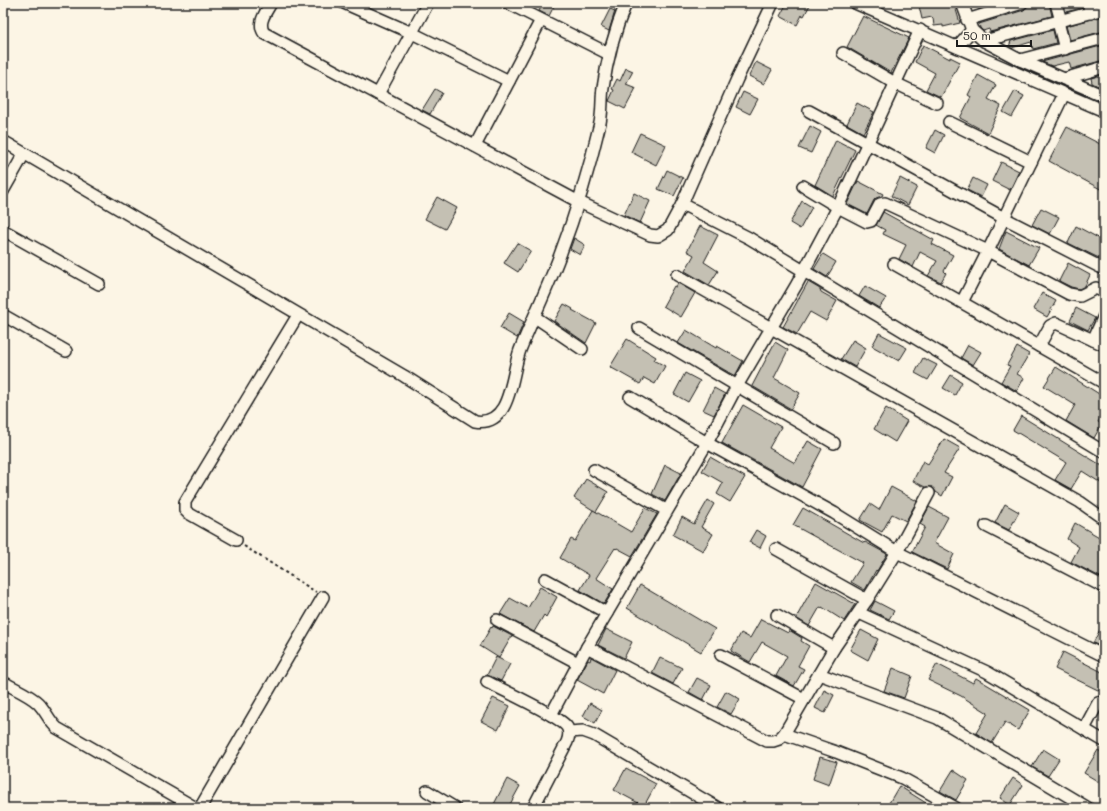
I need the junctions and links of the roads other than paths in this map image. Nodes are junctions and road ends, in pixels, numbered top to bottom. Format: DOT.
graph roads {
  1 [pos="271,3"];
  2 [pos="344,3"];
  3 [pos="428,3"];
  4 [pos="508,3"];
  5 [pos="626,3"];
  6 [pos="773,3"];
  7 [pos="855,3"];
  8 [pos="962,3"];
  9 [pos="1022,3"];
  10 [pos="1056,3"];
  11 [pos="1003,6"];
  12 [pos="1090,8"];
  13 [pos="1104,9"];
  14 [pos="541,20"];
  15 [pos="1060,22"];
  16 [pos="969,25"];
  17 [pos="920,30"];
  18 [pos="412,33"];
  19 [pos="1104,38"];
  20 [pos="984,41"];
  21 [pos="957,47"];
  22 [pos="1065,49"];
  23 [pos="843,53"];
  24 [pos="609,54"];
  25 [pos="1020,60"];
  26 [pos="1104,67"];
  27 [pos="1064,79"];
  28 [pos="509,81"];
  29 [pos="895,83"];
  30 [pos="378,94"];
  31 [pos="1064,94"];
  32 [pos="1103,95"];
  33 [pos="937,103"];
  34 [pos="1104,111"];
  35 [pos="809,112"];
  36 [pos="949,122"];
  37 [pos="3,141"];
  38 [pos="866,143"];
  39 [pos="475,146"];
  40 [pos="24,154"];
  41 [pos="1031,162"];
  42 [pos="803,186"];
  43 [pos="3,191"];
  44 [pos="579,202"];
  45 [pos="682,204"];
  46 [pos="838,207"];
  47 [pos="1004,218"];
  48 [pos="3,230"];
  49 [pos="988,251"];
  50 [pos="894,264"];
  51 [pos="1104,268"];
  52 [pos="804,270"];
  53 [pos="677,275"];
  54 [pos="99,284"];
  55 [pos="1104,292"];
  56 [pos="962,302"];
  57 [pos="298,314"];
  58 [pos="3,315"];
  59 [pos="1104,316"];
  60 [pos="535,317"];
  61 [pos="639,328"];
  62 [pos="772,328"];
  63 [pos="1093,340"];
  64 [pos="1104,345"];
  65 [pos="1039,346"];
  66 [pos="582,349"];
  67 [pos="66,351"];
  68 [pos="1104,383"];
  69 [pos="737,386"];
  70 [pos="630,397"];
  71 [pos="707,443"];
  72 [pos="834,443"];
  73 [pos="1104,452"];
  74 [pos="594,470"];
  75 [pos="929,493"];
  76 [pos="666,510"];
  77 [pos="1104,519"];
  78 [pos="986,526"];
  79 [pos="236,540"];
  80 [pos="776,549"];
  81 [pos="898,552"];
  82 [pos="545,579"];
  83 [pos="1104,587"];
  84 [pos="323,597"];
  85 [pos="867,600"];
  86 [pos="606,613"];
  87 [pos="859,613"];
  88 [pos="777,615"];
  89 [pos="497,620"];
  90 [pos="587,647"];
  91 [pos="834,648"];
  92 [pos="721,655"];
  93 [pos="1104,656"];
  94 [pos="578,663"];
  95 [pos="819,674"];
  96 [pos="3,682"];
  97 [pos="487,682"];
  98 [pos="804,699"];
  99 [pos="1104,702"];
  100 [pos="551,715"];
  101 [pos="1084,729"];
  102 [pos="569,732"];
  103 [pos="784,734"];
  104 [pos="1104,741"];
  105 [pos="427,791"];
  106 [pos="200,806"];
  107 [pos="455,808"];
  108 [pos="533,808"];
  109 [pos="718,808"];
  110 [pos="956,808"];
  111 [pos="1088,808"];
  1 -- 30 [label="street"];
  2 -- 18 [label="street"];
  3 -- 18 [label="street"];
  4 -- 14 [label="street"];
  5 -- 24 [label="street"];
  6 -- 45 [label="street"];
  7 -- 17 [label="street"];
  8 -- 16 [label="street"];
  9 -- 11 [label="street"];
  10 -- 15 [label="street"];
  11 -- 16 [label="street"];
  12 -- 13 [label="street"];
  12 -- 15 [label="street"];
  14 -- 24 [label="street"];
  14 -- 28 [label="street"];
  15 -- 20 [label="street"];
  15 -- 22 [label="street"];
  16 -- 20 [label="street"];
  16 -- 21 [label="street"];
  17 -- 21 [label="street"];
  17 -- 29 [label="street"];
  18 -- 28 [label="street"];
  18 -- 30 [label="street"];
  19 -- 22 [label="street"];
  20 -- 25 [label="street"];
  21 -- 31 [label="street"];
  22 -- 25 [label="street"];
  23 -- 29 [label="street"];
  24 -- 44 [label="street"];
  25 -- 27 [label="street"];
  26 -- 27 [label="street"];
  27 -- 32 [label="street"];
  28 -- 39 [label="street"];
  29 -- 33 [label="street"];
  29 -- 38 [label="street"];
  30 -- 39 [label="street"];
  31 -- 34 [label="street"];
  31 -- 41 [label="street"];
  35 -- 38 [label="street"];
  36 -- 41 [label="street"];
  37 -- 40 [label="street"];
  38 -- 46 [label="street"];
  38 -- 47 [label="street"];
  39 -- 44 [label="street"];
  40 -- 43 [label="street"];
  40 -- 57 [label="street"];
  41 -- 47 [label="street"];
  42 -- 46 [label="street"];
  44 -- 45 [label="street"];
  44 -- 60 [label="street"];
  45 -- 52 [label="street"];
  46 -- 49 [label="street"];
  46 -- 52 [label="street"];
  47 -- 49 [label="street"];
  47 -- 51 [label="street"];
  48 -- 54 [label="street"];
  49 -- 55 [label="street"];
  49 -- 56 [label="street"];
  50 -- 56 [label="street"];
  52 -- 62 [label="street"];
  52 -- 73 [label="street"];
  53 -- 62 [label="street"];
  56 -- 65 [label="street"];
  57 -- 60 [label="street"];
  57 -- 79 [label="street"];
  58 -- 67 [label="street"];
  59 -- 63 [label="street"];
  60 -- 66 [label="street"];
  61 -- 69 [label="street"];
  62 -- 69 [label="street"];
  62 -- 77 [label="street"];
  63 -- 64 [label="street"];
  63 -- 65 [label="street"];
  65 -- 68 [label="street"];
  69 -- 71 [label="street"];
  69 -- 72 [label="street"];
  70 -- 71 [label="street"];
  71 -- 76 [label="street"];
  71 -- 81 [label="street"];
  74 -- 76 [label="street"];
  75 -- 81 [label="street"];
  76 -- 86 [label="street"];
  78 -- 83 [label="street"];
  80 -- 85 [label="street"];
  81 -- 85 [label="street"];
  81 -- 93 [label="street"];
  82 -- 86 [label="street"];
  84 -- 106 [label="street"];
  85 -- 87 [label="street"];
  86 -- 90 [label="street"];
  87 -- 91 [label="street"];
  87 -- 101 [label="street"];
  88 -- 91 [label="street"];
  89 -- 94 [label="street"];
  90 -- 94 [label="street"];
  90 -- 103 [label="street"];
  91 -- 95 [label="street"];
  92 -- 98 [label="street"];
  94 -- 100 [label="street"];
  95 -- 98 [label="street"];
  95 -- 111 [label="street"];
  96 -- 106 [label="street"];
  97 -- 100 [label="street"];
  98 -- 103 [label="street"];
  99 -- 101 [label="street"];
  100 -- 102 [label="street"];
  101 -- 104 [label="street"];
  102 -- 108 [label="street"];
  102 -- 109 [label="street"];
  103 -- 110 [label="street"];
  105 -- 107 [label="street"];
}
